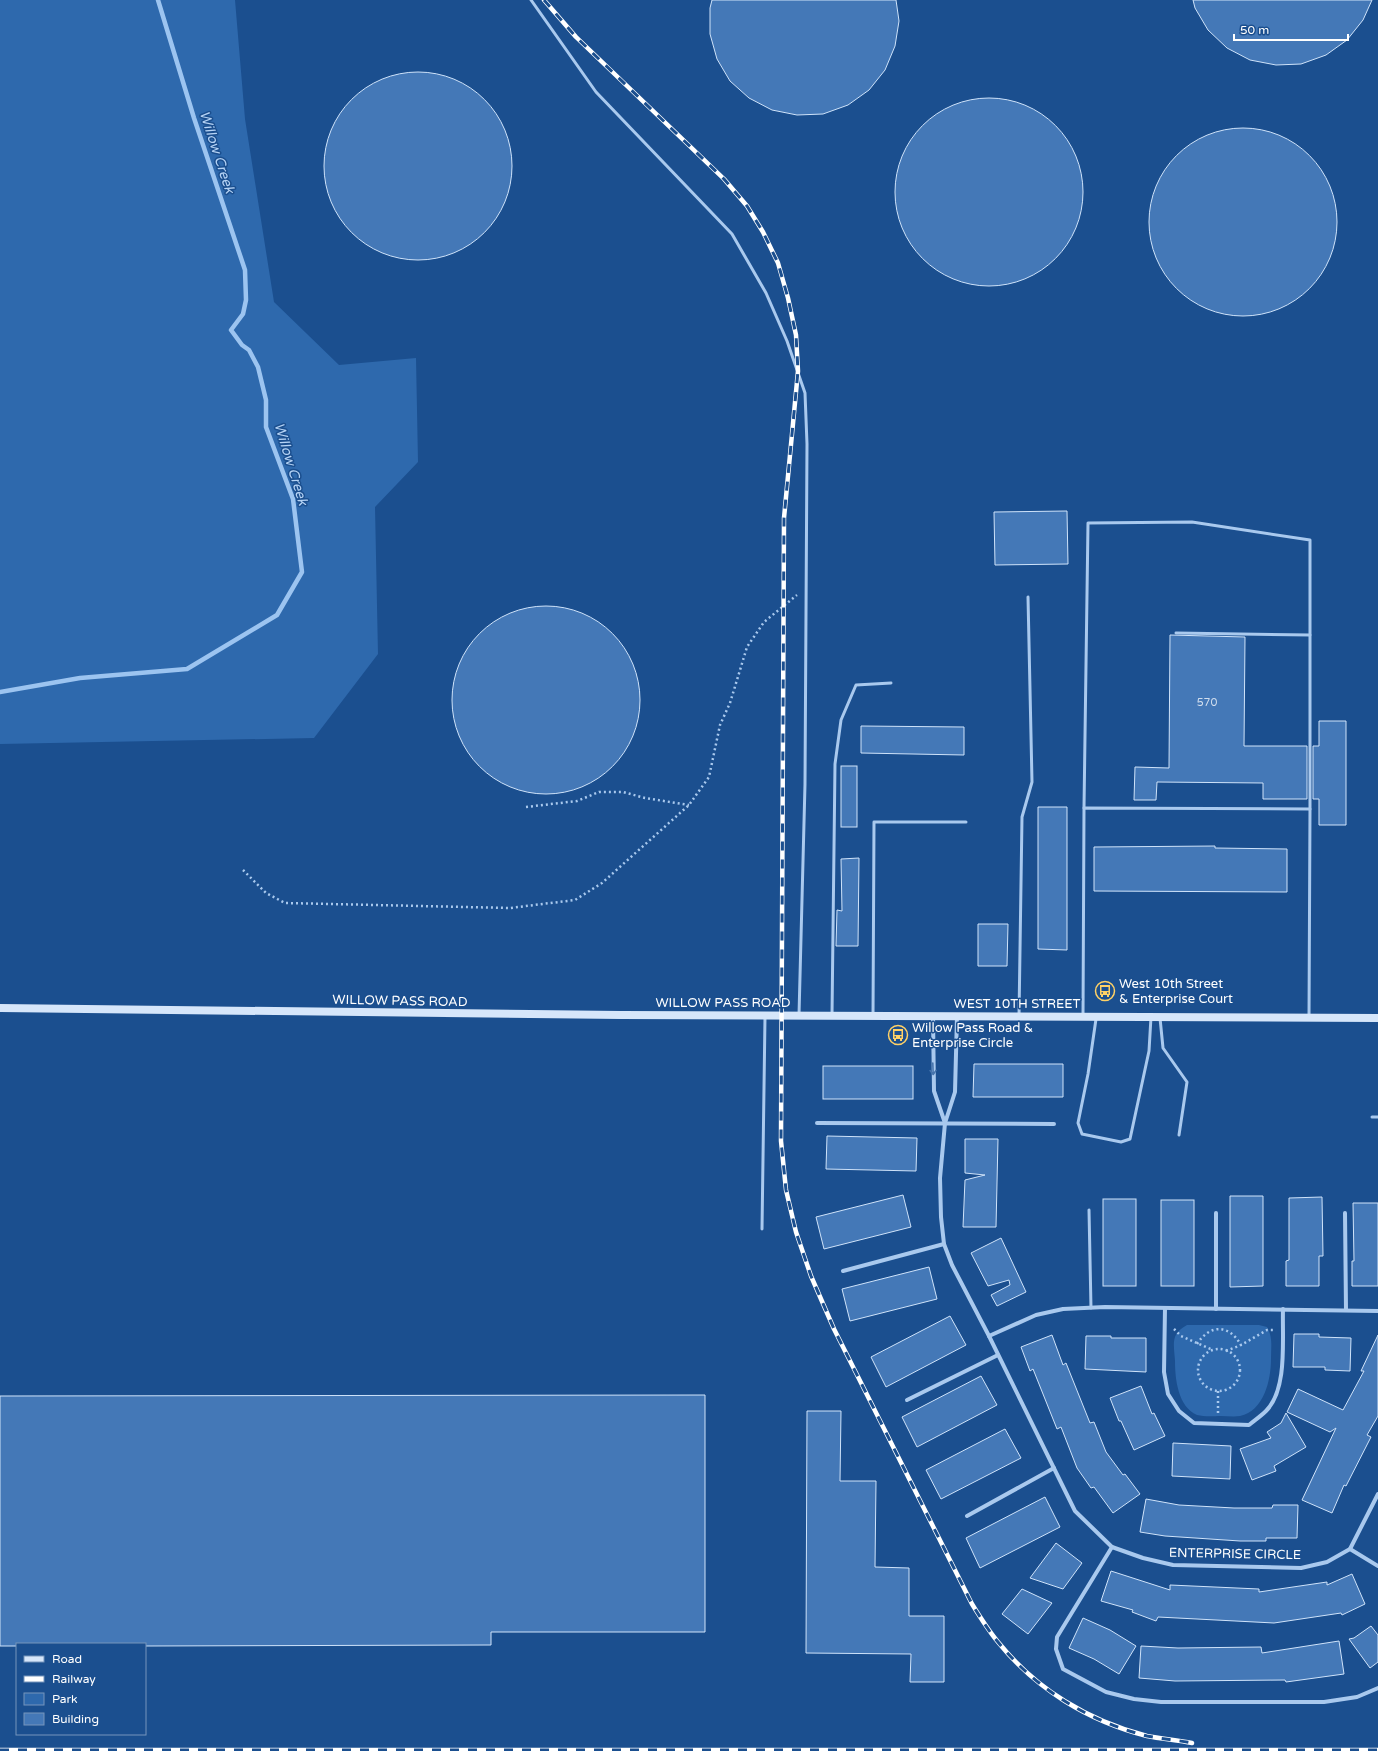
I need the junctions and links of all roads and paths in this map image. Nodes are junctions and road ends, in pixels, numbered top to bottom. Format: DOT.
graph roads {
  1 [pos="531,0"];
  2 [pos="806,587"];
  3 [pos="1028,597"];
  4 [pos="1176,633"];
  5 [pos="1310,635"];
  6 [pos="891,683"];
  7 [pos="689,806"];
  8 [pos="526,807"];
  9 [pos="1084,808"];
  10 [pos="1310,809"];
  11 [pos="966,822"];
  12 [pos="243,870"];
  13 [pos="0,1008"];
  14 [pos="765,1015"];
  15 [pos="799,1015"];
  16 [pos="832,1015"];
  17 [pos="873,1016"];
  18 [pos="933,1016"];
  19 [pos="956,1016"];
  20 [pos="1019,1016"];
  21 [pos="1083,1016"];
  22 [pos="1096,1017"];
  23 [pos="1155,1017"];
  24 [pos="1309,1018"];
  25 [pos="1378,1018"];
  26 [pos="1372,1117"];
  27 [pos="1378,1117"];
  28 [pos="817,1123"];
  29 [pos="945,1123"];
  30 [pos="1054,1124"];
  31 [pos="1179,1135"];
  32 [pos="1089,1210"];
  33 [pos="1216,1213"];
  34 [pos="1345,1213"];
  35 [pos="762,1229"];
  36 [pos="944,1244"];
  37 [pos="843,1271"];
  38 [pos="1091,1308"];
  39 [pos="1165,1308"];
  40 [pos="1216,1309"];
  41 [pos="1282,1310"];
  42 [pos="1346,1310"];
  43 [pos="1378,1311"];
  44 [pos="1165,1324"];
  45 [pos="1282,1330"];
  46 [pos="989,1336"];
  47 [pos="1197,1344"];
  48 [pos="1241,1345"];
  49 [pos="1213,1350"];
  50 [pos="1226,1351"];
  51 [pos="998,1355"];
  52 [pos="1218,1391"];
  53 [pos="907,1400"];
  54 [pos="1218,1424"];
  55 [pos="1054,1468"];
  56 [pos="1378,1494"];
  57 [pos="967,1516"];
  58 [pos="1112,1547"];
  59 [pos="1350,1549"];
  60 [pos="1378,1566"];
  61 [pos="1378,1688"];
  1 -- 2 [label="lane"];
  2 -- 7 [label="path"];
  2 -- 15 [label="lane"];
  3 -- 20 [label="lane"];
  4 -- 5 [label="lane"];
  5 -- 9 [label="lane"];
  5 -- 10 [label="lane"];
  6 -- 16 [label="lane"];
  7 -- 8 [label="path"];
  7 -- 12 [label="path"];
  9 -- 10 [label="lane"];
  9 -- 21 [label="lane"];
  10 -- 24 [label="lane"];
  11 -- 17 [label="lane"];
  13 -- 14 [label="main road, WILLOW PASS ROAD"];
  14 -- 15 [label="main road, WILLOW PASS ROAD"];
  14 -- 35 [label="lane"];
  15 -- 16 [label="main road, WEST 10TH STREET"];
  16 -- 17 [label="main road, WEST 10TH STREET"];
  17 -- 18 [label="main road, WEST 10TH STREET"];
  18 -- 19 [label="main road, WEST 10TH STREET"];
  18 -- 29 [label="street, ENTERPRISE CIRCLE, one-way"];
  19 -- 20 [label="main road, WEST 10TH STREET"];
  19 -- 29 [label="street, ENTERPRISE CIRCLE"];
  20 -- 21 [label="main road, WEST 10TH STREET"];
  21 -- 22 [label="main road, WEST 10TH STREET"];
  22 -- 23 [label="main road, WEST 10TH STREET"];
  22 -- 23 [label="lane"];
  23 -- 24 [label="main road, WEST 10TH STREET"];
  23 -- 31 [label="lane"];
  24 -- 25 [label="main road, WEST 10TH STREET"];
  26 -- 27 [label="lane"];
  28 -- 29 [label="street"];
  29 -- 30 [label="street"];
  29 -- 36 [label="street, ENTERPRISE CIRCLE"];
  32 -- 38 [label="lane"];
  33 -- 40 [label="street"];
  34 -- 42 [label="street"];
  36 -- 37 [label="street"];
  36 -- 46 [label="street, ENTERPRISE CIRCLE"];
  38 -- 39 [label="street"];
  38 -- 46 [label="street"];
  39 -- 40 [label="street"];
  39 -- 44 [label="street"];
  40 -- 41 [label="street"];
  41 -- 42 [label="street"];
  41 -- 45 [label="street"];
  42 -- 43 [label="street"];
  44 -- 47 [label="path"];
  44 -- 54 [label="street"];
  45 -- 48 [label="path"];
  45 -- 54 [label="street"];
  46 -- 51 [label="street, ENTERPRISE CIRCLE"];
  47 -- 48 [label="path"];
  47 -- 49 [label="path"];
  48 -- 50 [label="path"];
  49 -- 50 [label="path"];
  49 -- 52 [label="path"];
  50 -- 52 [label="path"];
  51 -- 53 [label="street"];
  51 -- 55 [label="street, ENTERPRISE CIRCLE"];
  52 -- 54 [label="path"];
  55 -- 57 [label="street"];
  55 -- 58 [label="street, ENTERPRISE CIRCLE"];
  56 -- 59 [label="street"];
  58 -- 59 [label="street, ENTERPRISE CIRCLE"];
  58 -- 61 [label="street"];
  59 -- 60 [label="street"];
}
